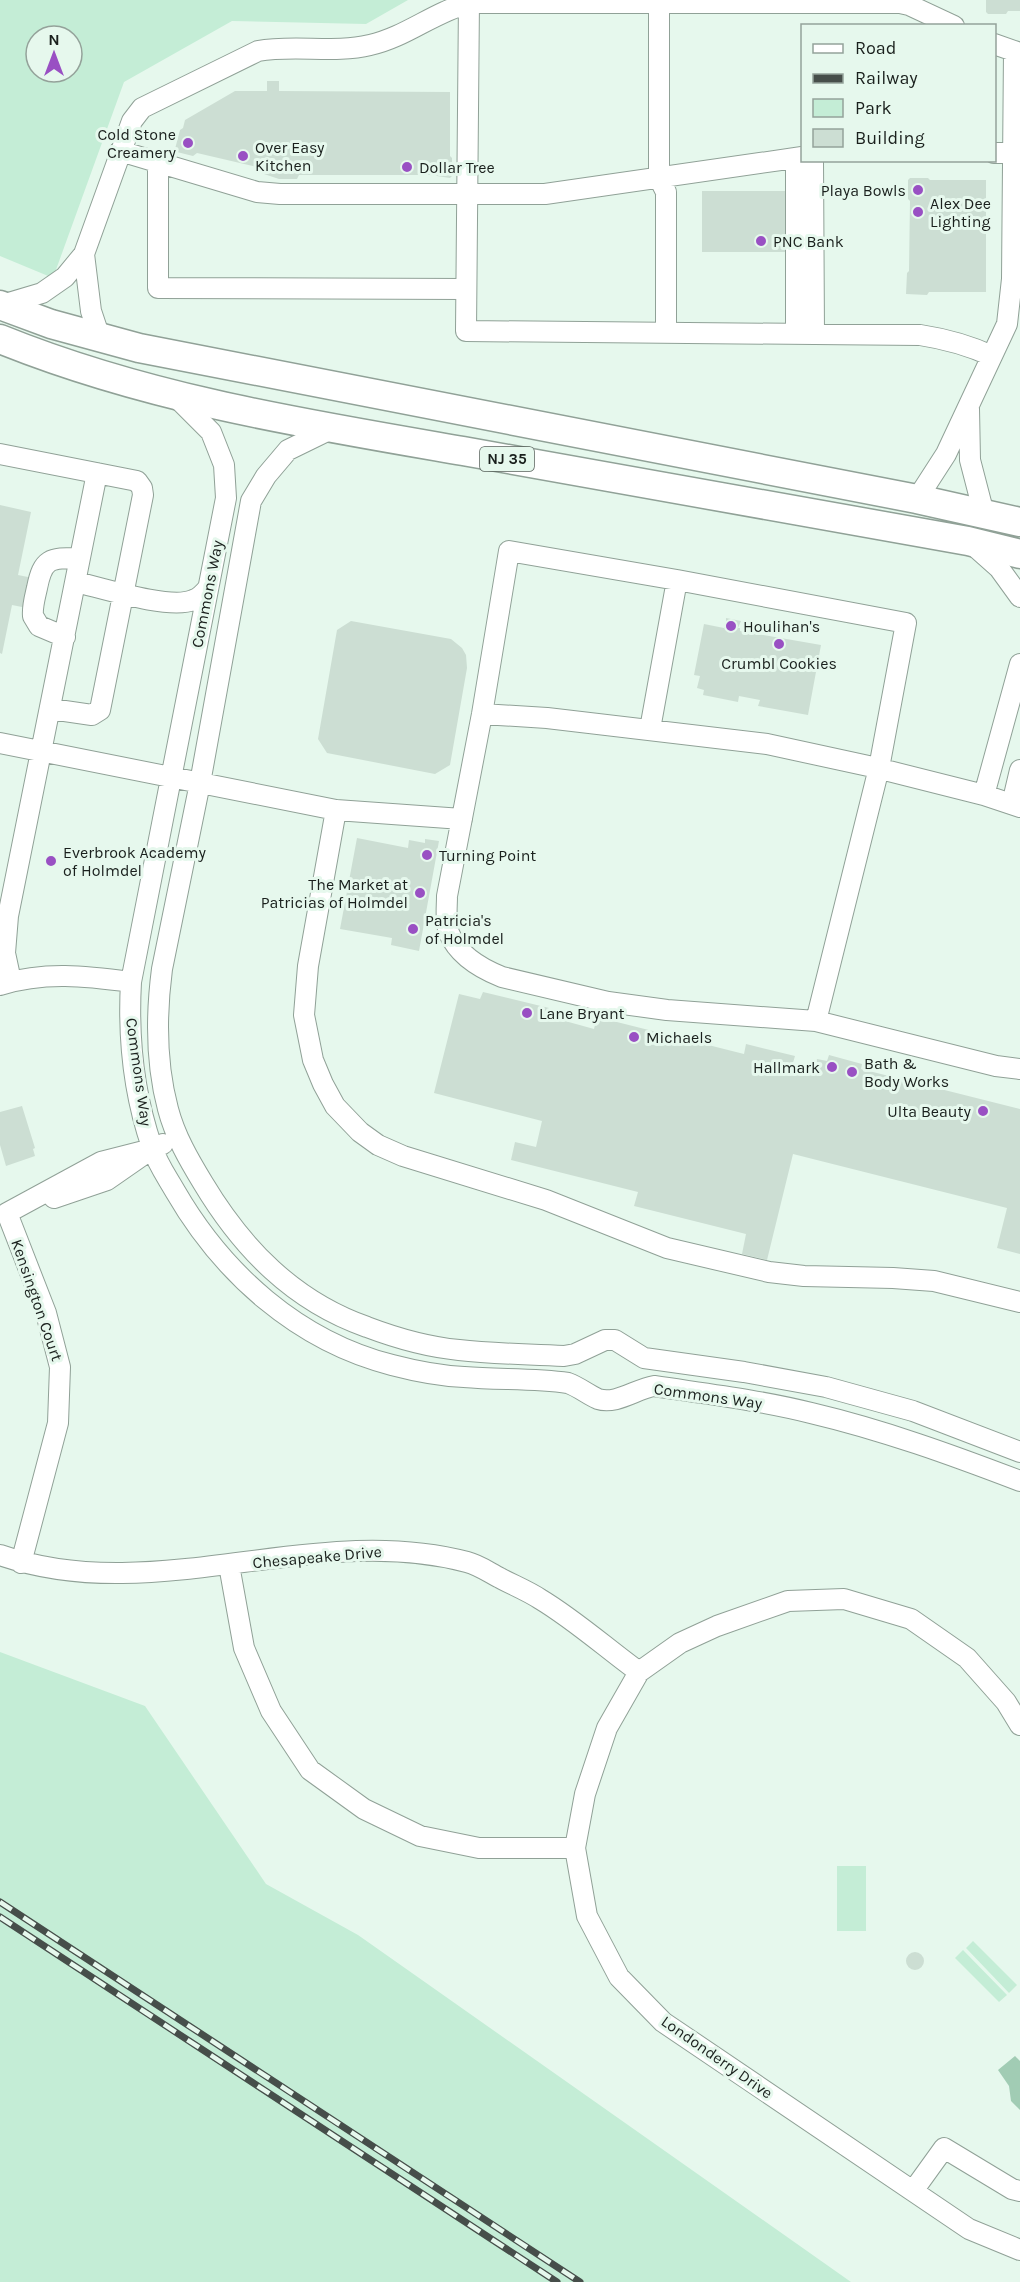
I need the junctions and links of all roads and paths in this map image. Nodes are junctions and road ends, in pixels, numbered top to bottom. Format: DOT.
graph roads {
  1 [pos="469,1"];
  2 [pos="659,3"];
  3 [pos="950,24"];
  4 [pos="996,45"];
  5 [pos="1017,52"];
  6 [pos="120,151"];
  7 [pos="1004,153"];
  8 [pos="801,159"];
  9 [pos="158,162"];
  10 [pos="801,162"];
  11 [pos="824,162"];
  12 [pos="659,178"];
  13 [pos="467,194"];
  14 [pos="84,254"];
  15 [pos="1016,254"];
  16 [pos="466,289"];
  17 [pos="1,305"];
  18 [pos="666,333"];
  19 [pos="805,334"];
  20 [pos="100,338"];
  21 [pos="0,339"];
  22 [pos="992,356"];
  23 [pos="176,397"];
  24 [pos="969,407"];
  25 [pos="333,428"];
  26 [pos="0,454"];
  27 [pos="97,473"];
  28 [pos="916,499"];
  29 [pos="984,514"];
  30 [pos="1020,522"];
  31 [pos="968,541"];
  32 [pos="1020,554"];
  33 [pos="80,558"];
  34 [pos="677,580"];
  35 [pos="76,582"];
  36 [pos="208,588"];
  37 [pos="124,593"];
  38 [pos="1020,597"];
  39 [pos="65,637"];
  40 [pos="1020,664"];
  41 [pos="51,709"];
  42 [pos="482,714"];
  43 [pos="650,729"];
  44 [pos="0,743"];
  45 [pos="42,751"];
  46 [pos="879,768"];
  47 [pos="1020,770"];
  48 [pos="171,778"];
  49 [pos="200,783"];
  50 [pos="984,795"];
  51 [pos="1016,805"];
  52 [pos="336,810"];
  53 [pos="462,819"];
  54 [pos="131,982"];
  55 [pos="6,983"];
  56 [pos="816,1021"];
  57 [pos="1020,1069"];
  58 [pos="178,1137"];
  59 [pos="152,1149"];
  60 [pos="4,1214"];
  61 [pos="1020,1302"];
  62 [pos="1020,1452"];
  63 [pos="1020,1481"];
  64 [pos="0,1555"];
  65 [pos="21,1563"];
  66 [pos="229,1565"];
  67 [pos="639,1672"];
  68 [pos="1020,1725"];
  69 [pos="575,1848"];
  70 [pos="913,2191"];
  71 [pos="1020,2191"];
  72 [pos="1020,2250"];
  1 -- 2 [label="street"];
  1 -- 6 [label="street"];
  1 -- 13 [label="street"];
  2 -- 3 [label="street"];
  2 -- 12 [label="street"];
  4 -- 5 [label="street"];
  5 -- 7 [label="street"];
  6 -- 9 [label="street"];
  6 -- 14 [label="street"];
  7 -- 15 [label="street"];
  8 -- 12 [label="street"];
  9 -- 13 [label="street"];
  9 -- 16 [label="street"];
  10 -- 19 [label="street"];
  11 -- 19 [label="street"];
  12 -- 13 [label="street"];
  12 -- 18 [label="street"];
  13 -- 16 [label="street"];
  14 -- 17 [label="street"];
  14 -- 20 [label="street"];
  15 -- 22 [label="street"];
  16 -- 18 [label="street"];
  17 -- 20 [label="highway, NJ 35"];
  18 -- 19 [label="street"];
  19 -- 22 [label="street"];
  20 -- 28 [label="highway, NJ 35"];
  21 -- 23 [label="highway, NJ 35"];
  22 -- 24 [label="street"];
  23 -- 25 [label="highway, NJ 35"];
  23 -- 36 [label="street, Commons Way"];
  24 -- 28 [label="street"];
  24 -- 29 [label="street"];
  25 -- 31 [label="highway, NJ 35"];
  25 -- 49 [label="street, Commons Way"];
  26 -- 27 [label="street"];
  27 -- 33 [label="street"];
  27 -- 37 [label="street"];
  28 -- 29 [label="highway, NJ 35"];
  29 -- 30 [label="highway, NJ 35"];
  31 -- 32 [label="highway, NJ 35"];
  31 -- 38 [label="street"];
  33 -- 35 [label="street"];
  33 -- 39 [label="street"];
  34 -- 42 [label="street"];
  34 -- 43 [label="street"];
  34 -- 46 [label="street"];
  35 -- 37 [label="street"];
  35 -- 39 [label="street"];
  36 -- 37 [label="street"];
  36 -- 48 [label="street, Commons Way"];
  37 -- 41 [label="street"];
  39 -- 41 [label="street"];
  40 -- 50 [label="street"];
  41 -- 45 [label="street"];
  42 -- 43 [label="street"];
  42 -- 53 [label="street"];
  43 -- 46 [label="street"];
  44 -- 45 [label="street"];
  45 -- 48 [label="street"];
  45 -- 55 [label="street"];
  46 -- 50 [label="street"];
  46 -- 56 [label="street"];
  47 -- 51 [label="street"];
  48 -- 49 [label="street"];
  48 -- 54 [label="street, Commons Way"];
  49 -- 52 [label="street"];
  49 -- 58 [label="street, Commons Way"];
  50 -- 51 [label="street"];
  52 -- 53 [label="street"];
  52 -- 61 [label="street"];
  53 -- 56 [label="street"];
  54 -- 55 [label="street"];
  54 -- 59 [label="street, Commons Way"];
  56 -- 57 [label="street"];
  58 -- 59 [label="street"];
  58 -- 62 [label="street, Commons Way"];
  59 -- 60 [label="street"];
  59 -- 63 [label="street, Commons Way"];
  60 -- 65 [label="street, Kensington Court"];
  64 -- 65 [label="street, Chesapeake Drive"];
  65 -- 66 [label="street, Chesapeake Drive"];
  66 -- 67 [label="street, Chesapeake Drive"];
  66 -- 69 [label="street"];
  67 -- 68 [label="street, Londonderry Drive"];
  67 -- 69 [label="street, Londonderry Drive"];
  69 -- 70 [label="street, Londonderry Drive"];
  70 -- 71 [label="street"];
  70 -- 72 [label="street, Londonderry Drive"];
}
